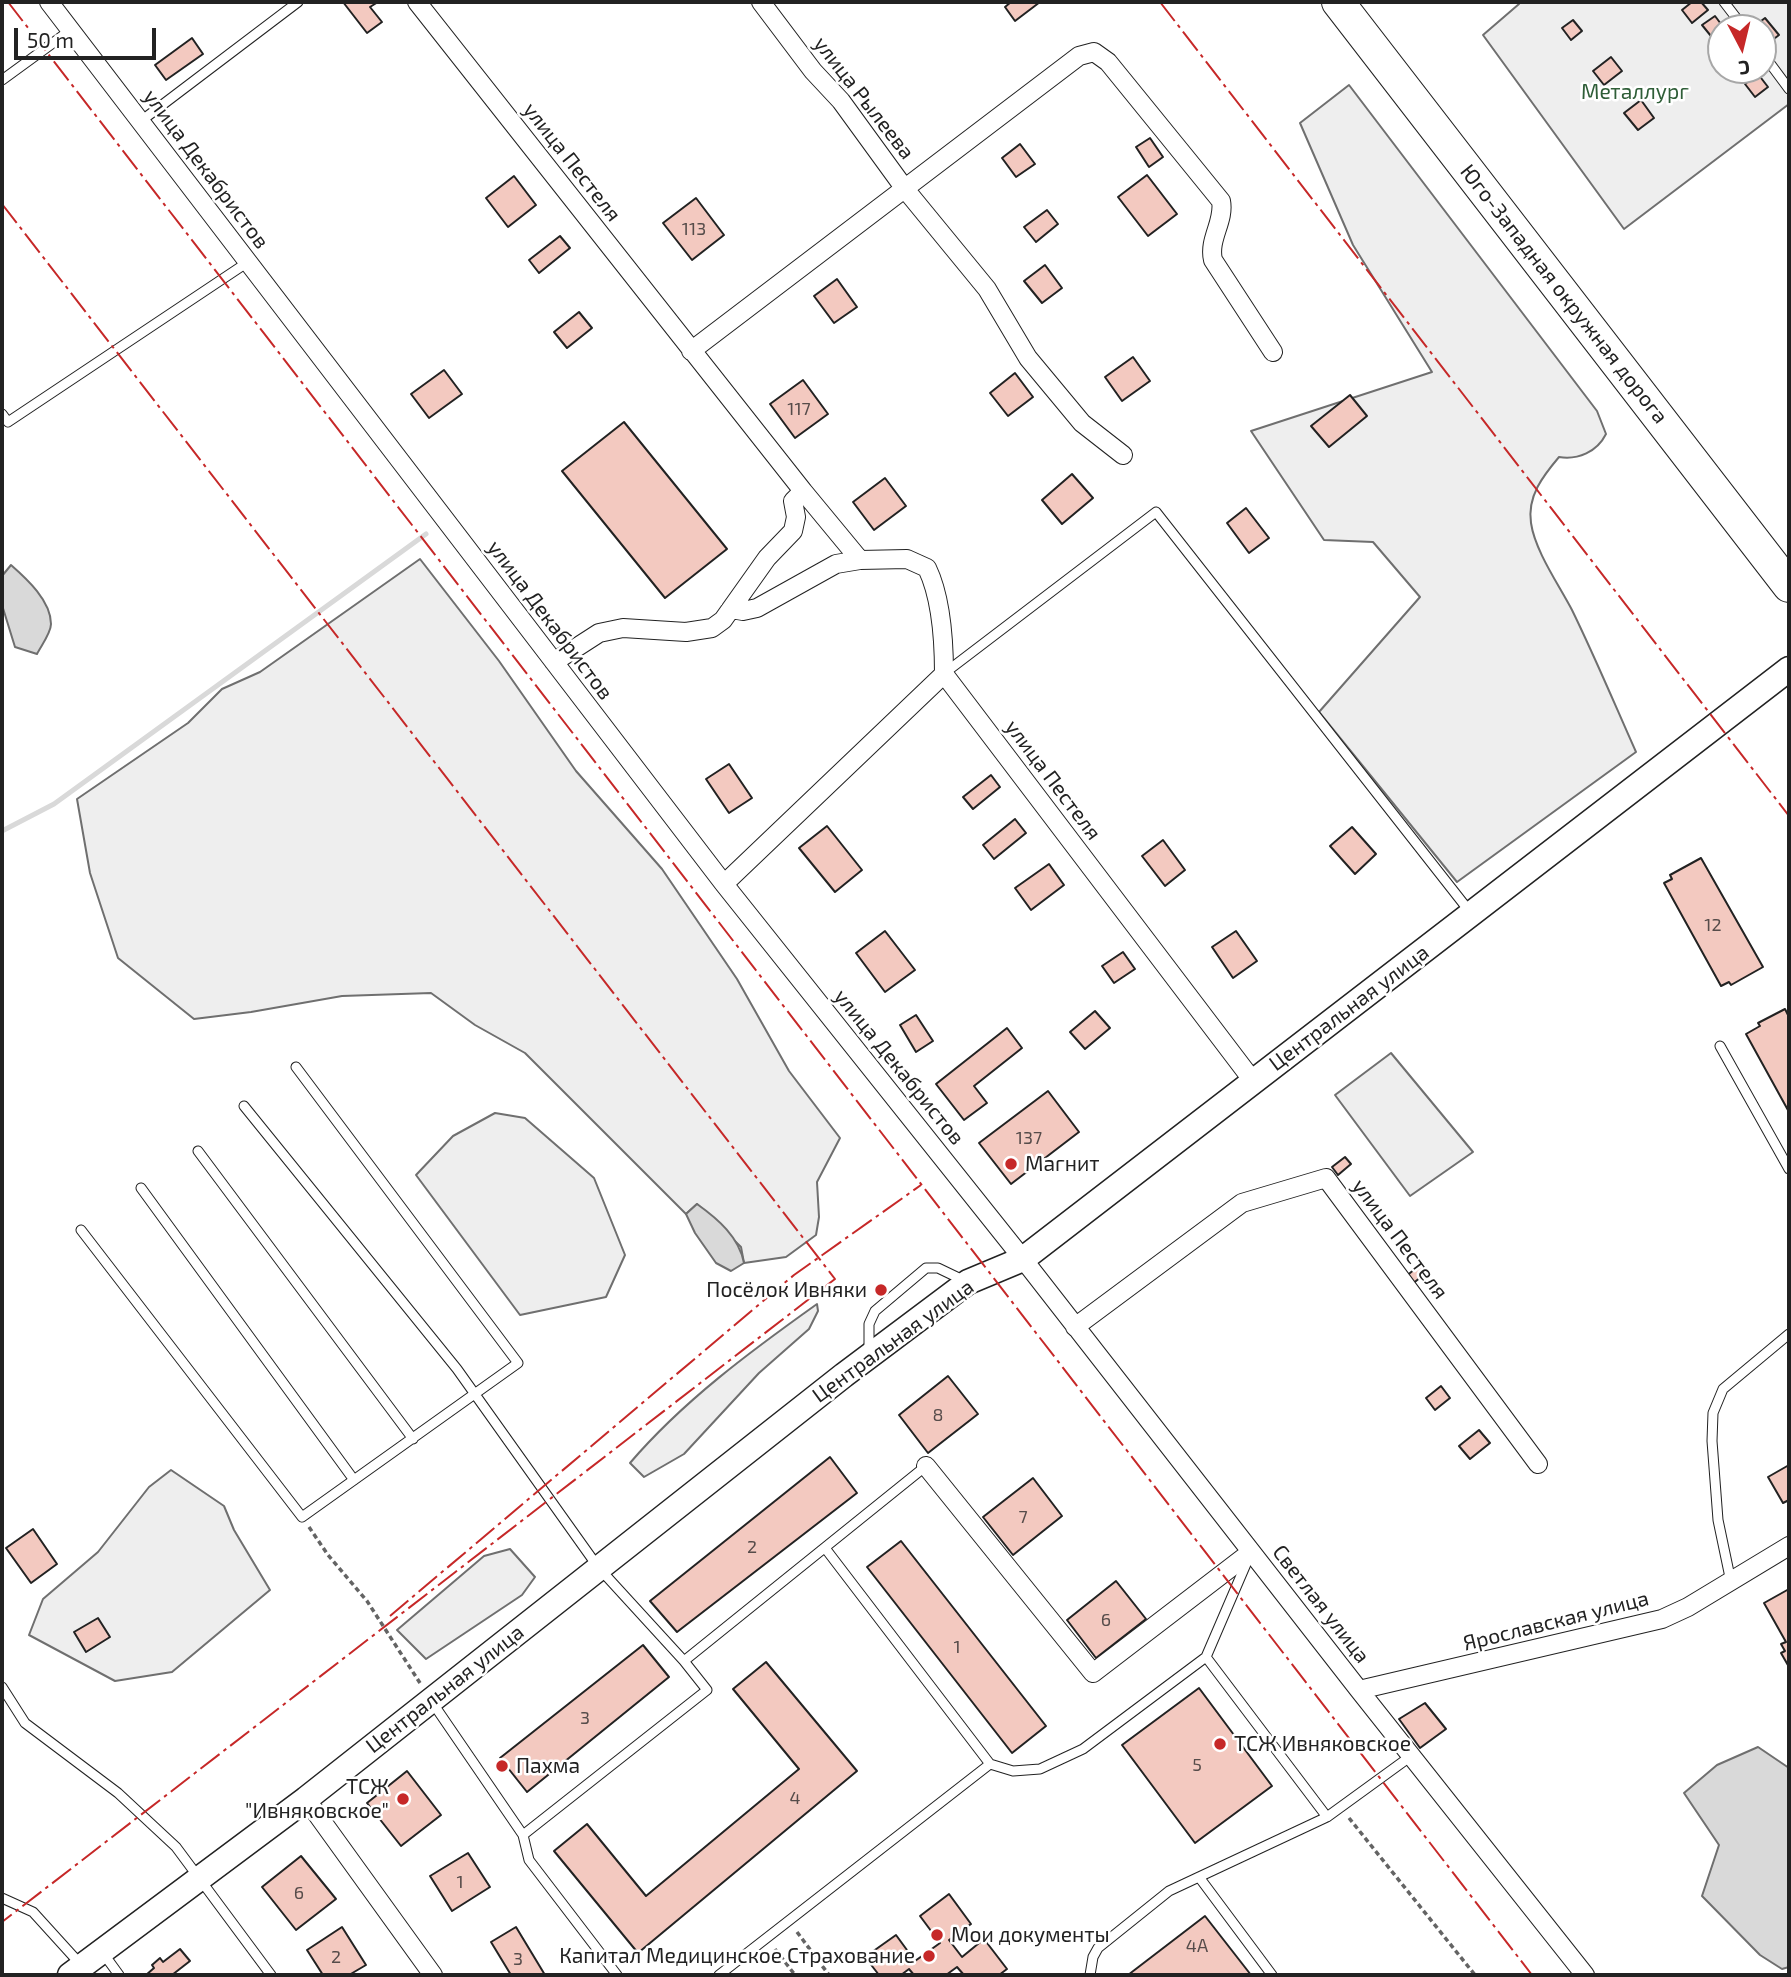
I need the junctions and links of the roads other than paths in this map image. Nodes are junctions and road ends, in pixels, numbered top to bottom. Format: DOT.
graph roads {
  1 [pos="49,2"];
  2 [pos="298,2"];
  3 [pos="417,2"];
  4 [pos="761,2"];
  5 [pos="1339,2"];
  6 [pos="72,29"];
  7 [pos="1777,73"];
  8 [pos="2,80"];
  9 [pos="1789,89"];
  10 [pos="141,121"];
  11 [pos="905,189"];
  12 [pos="248,262"];
  13 [pos="691,351"];
  14 [pos="1273,352"];
  15 [pos="2,414"];
  16 [pos="1123,455"];
  17 [pos="803,491"];
  18 [pos="860,560"];
  19 [pos="1789,586"];
  20 [pos="731,608"];
  21 [pos="554,662"];
  22 [pos="1789,669"];
  23 [pos="944,674"];
  24 [pos="724,884"];
  25 [pos="1472,914"];
  26 [pos="1720,1046"];
  27 [pos="296,1067"];
  28 [pos="1252,1081"];
  29 [pos="244,1105"];
  30 [pos="198,1151"];
  31 [pos="1789,1169"];
  32 [pos="141,1188"];
  33 [pos="81,1230"];
  34 [pos="1023,1259"];
  35 [pos="968,1282"];
  36 [pos="1075,1327"];
  37 [pos="1789,1334"];
  38 [pos="869,1357"];
  39 [pos="476,1394"];
  40 [pos="413,1439"];
  41 [pos="1538,1464"];
  42 [pos="926,1466"];
  43 [pos="355,1480"];
  44 [pos="1789,1546"];
  45 [pos="825,1548"];
  46 [pos="1251,1552"];
  47 [pos="598,1567"];
  48 [pos="1731,1582"];
  49 [pos="1206,1657"];
  50 [pos="684,1661"];
  51 [pos="2,1687"];
  52 [pos="1359,1690"];
  53 [pos="430,1701"];
  54 [pos="1411,1756"];
  55 [pos="990,1764"];
  56 [pos="306,1799"];
  57 [pos="1327,1817"];
  58 [pos="523,1835"];
  59 [pos="1199,1877"];
  60 [pos="199,1879"];
  61 [pos="2,1898"];
  62 [pos="85,1964"];
  63 [pos="119,1975"];
  64 [pos="271,1975"];
  65 [pos="433,1975"];
  66 [pos="617,1975"];
  67 [pos="719,1975"];
  68 [pos="1090,1975"];
  69 [pos="1272,1975"];
  70 [pos="1585,1975"];
  1 -- 6 [label="street, улица Декабристов"];
  2 -- 10 [label="lane"];
  3 -- 13 [label="street, улица Пестеля"];
  4 -- 11 [label="street, улица Рылеева"];
  5 -- 19 [label="highway, Юго-Западная окружная дорога"];
  6 -- 8 [label="lane"];
  6 -- 10 [label="street, улица Декабристов"];
  7 -- 9 [label="lane"];
  10 -- 12 [label="street, улица Декабристов"];
  11 -- 13 [label="street"];
  11 -- 14 [label="street"];
  11 -- 16 [label="street, улица Рылеева"];
  12 -- 15 [label="lane"];
  12 -- 21 [label="street, улица Декабристов"];
  13 -- 17 [label="street, улица Пестеля"];
  17 -- 18 [label="street, улица Пестеля"];
  17 -- 20 [label="street"];
  18 -- 20 [label="street"];
  18 -- 23 [label="street"];
  20 -- 21 [label="street"];
  21 -- 24 [label="street, улица Декабристов"];
  22 -- 25 [label="street, Центральная улица"];
  23 -- 24 [label="street"];
  23 -- 25 [label="lane"];
  23 -- 28 [label="street, улица Пестеля"];
  24 -- 34 [label="street, улица Декабристов"];
  25 -- 28 [label="street, Центральная улица"];
  26 -- 31 [label="lane"];
  27 -- 39 [label="lane"];
  28 -- 34 [label="street, Центральная улица"];
  29 -- 39 [label="lane"];
  30 -- 40 [label="lane"];
  32 -- 43 [label="lane"];
  33 -- 43 [label="lane"];
  34 -- 35 [label="street, Центральная улица"];
  34 -- 36 [label="street, Светлая улица"];
  35 -- 38 [label="street, Центральная улица"];
  35 -- 38 [label="lane"];
  36 -- 41 [label="street, улица Пестеля"];
  36 -- 46 [label="street, Светлая улица"];
  37 -- 48 [label="lane"];
  38 -- 47 [label="street, Центральная улица"];
  39 -- 40 [label="lane"];
  39 -- 47 [label="lane"];
  40 -- 43 [label="lane"];
  42 -- 45 [label="lane"];
  42 -- 46 [label="street"];
  44 -- 48 [label="street, Ярославская улица"];
  45 -- 50 [label="lane"];
  45 -- 55 [label="lane"];
  46 -- 49 [label="lane"];
  46 -- 52 [label="street, Светлая улица"];
  47 -- 50 [label="lane"];
  47 -- 53 [label="street, Центральная улица"];
  48 -- 52 [label="street, Ярославская улица"];
  49 -- 55 [label="lane"];
  49 -- 57 [label="lane"];
  50 -- 58 [label="lane"];
  51 -- 60 [label="lane"];
  52 -- 54 [label="street, Светлая улица"];
  53 -- 56 [label="street, Центральная улица"];
  53 -- 58 [label="lane"];
  54 -- 57 [label="lane"];
  54 -- 70 [label="street, Светлая улица"];
  55 -- 67 [label="lane"];
  56 -- 60 [label="street, Центральная улица"];
  56 -- 65 [label="street"];
  57 -- 59 [label="lane"];
  58 -- 66 [label="lane"];
  59 -- 68 [label="lane"];
  59 -- 69 [label="lane"];
  60 -- 62 [label="street, Центральная улица"];
  60 -- 64 [label="lane"];
  61 -- 62 [label="lane"];
  62 -- 63 [label="lane"];
}
